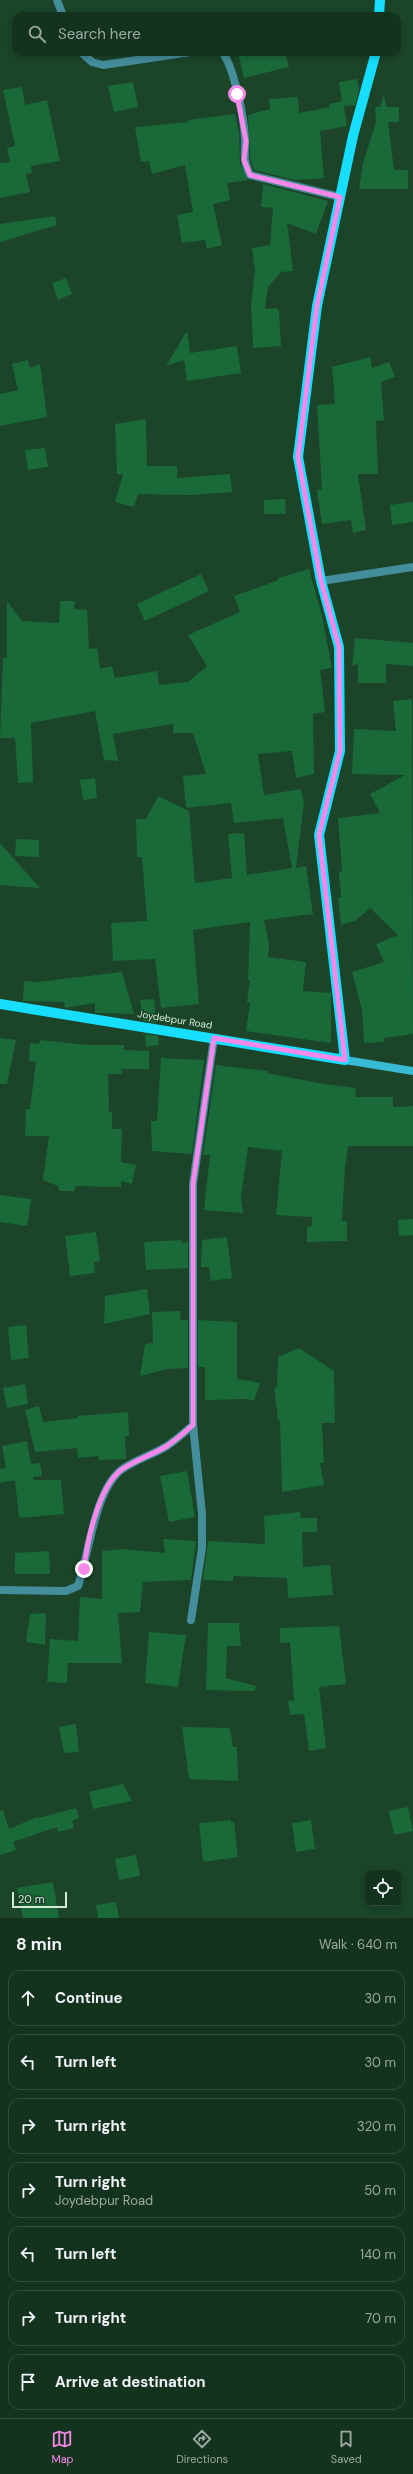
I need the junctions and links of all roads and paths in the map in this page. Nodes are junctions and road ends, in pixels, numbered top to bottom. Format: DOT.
graph roads {
  1 [pos="57,0"];
  2 [pos="380,0"];
  3 [pos="62,12"];
  4 [pos="379,12"];
  5 [pos="85,56"];
  6 [pos="164,56"];
  7 [pos="224,56"];
  8 [pos="375,56"];
  9 [pos="340,197"];
  10 [pos="413,567"];
  11 [pos="321,581"];
  12 [pos="0,1004"];
  13 [pos="214,1038"];
  14 [pos="345,1060"];
  15 [pos="413,1071"];
  16 [pos="193,1425"];
  17 [pos="0,1590"];
  18 [pos="191,1620"];
  1 -- 3 [label="street"];
  2 -- 4 [label="main road"];
  5 -- 6 [label="street"];
  7 -- 9 [label="street"];
  8 -- 9 [label="main road"];
  9 -- 11 [label="main road"];
  10 -- 11 [label="street"];
  11 -- 14 [label="main road"];
  12 -- 13 [label="main road, Joydebpur Road"];
  13 -- 14 [label="main road, Joydebpur Road"];
  13 -- 16 [label="street"];
  14 -- 15 [label="street"];
  16 -- 17 [label="street"];
  16 -- 18 [label="street"];
}
